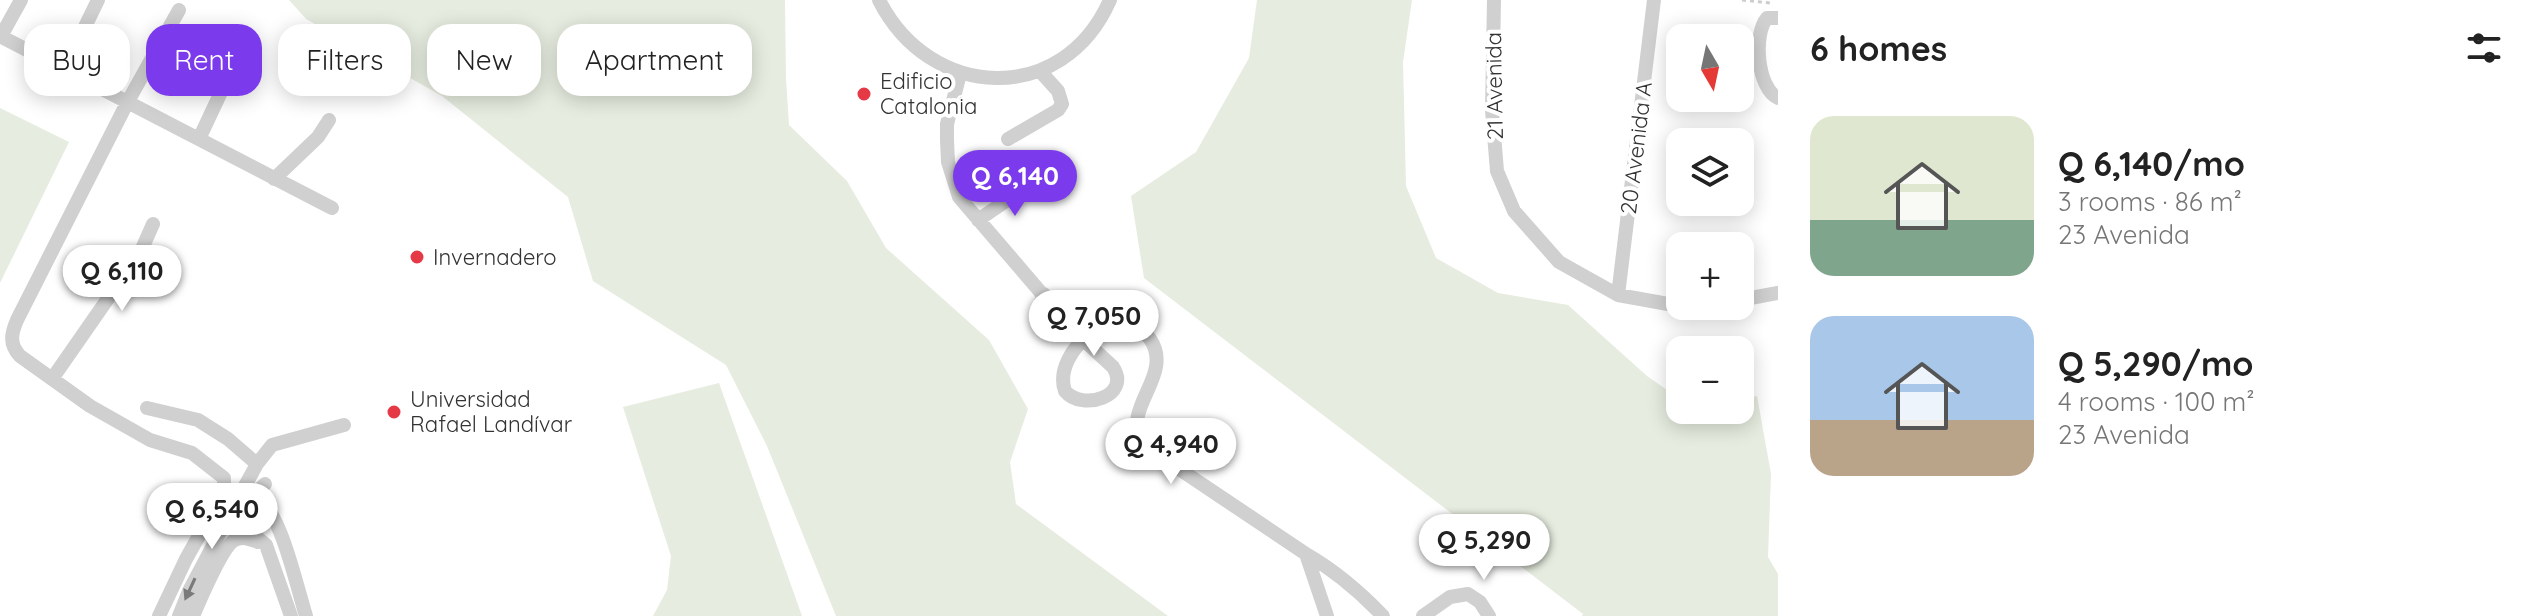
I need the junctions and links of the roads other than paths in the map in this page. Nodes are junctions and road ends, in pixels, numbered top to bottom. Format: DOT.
graph roads {
  1 [pos="21,0"];
  2 [pos="98,0"];
  3 [pos="879,0"];
  4 [pos="1110,0"];
  5 [pos="1494,0"];
  6 [pos="1654,0"];
  7 [pos="179,10"];
  8 [pos="1778,18"];
  9 [pos="86,24"];
  10 [pos="0,36"];
  11 [pos="24,49"];
  12 [pos="1040,71"];
  13 [pos="960,74"];
  14 [pos="114,96"];
  15 [pos="219,96"];
  16 [pos="1778,98"];
  17 [pos="127,103"];
  18 [pos="329,120"];
  19 [pos="199,139"];
  20 [pos="1008,139"];
  21 [pos="274,179"];
  22 [pos="1031,184"];
  23 [pos="332,208"];
  24 [pos="978,220"];
  25 [pos="153,224"];
  26 [pos="1778,293"];
  27 [pos="1044,294"];
  28 [pos="1618,295"];
  29 [pos="1754,297"];
  30 [pos="1666,304"];
  31 [pos="1071,328"];
  32 [pos="52,379"];
  33 [pos="147,408"];
  34 [pos="344,425"];
  35 [pos="257,464"];
  36 [pos="265,484"];
  37 [pos="239,513"];
  38 [pos="266,545"];
  39 [pos="1306,554"];
  40 [pos="297,611"];
  41 [pos="159,616"];
  42 [pos="179,616"];
  43 [pos="193,616"];
  44 [pos="1327,616"];
  45 [pos="1383,616"];
  46 [pos="1423,616"];
  47 [pos="1489,616"];
  1 -- 10 [label="street"];
  2 -- 9 [label="street"];
  3 -- 13 [label="street"];
  4 -- 12 [label="street"];
  5 -- 28 [label="street, 21 Avenida"];
  6 -- 28 [label="street, 20 Avenida A"];
  7 -- 17 [label="street"];
  8 -- 16 [label="street"];
  10 -- 11 [label="street"];
  12 -- 13 [label="street"];
  12 -- 20 [label="street"];
  13 -- 24 [label="street"];
  14 -- 17 [label="street"];
  15 -- 19 [label="street"];
  17 -- 19 [label="street"];
  17 -- 32 [label="street"];
  18 -- 21 [label="street"];
  19 -- 21 [label="street"];
  21 -- 23 [label="street"];
  22 -- 24 [label="street"];
  24 -- 27 [label="street"];
  25 -- 32 [label="street"];
  26 -- 29 [label="street"];
  27 -- 31 [label="street"];
  27 -- 31 [label="street"];
  28 -- 30 [label="street, 21 Avenida"];
  31 -- 39 [label="street"];
  32 -- 41 [label="street"];
  33 -- 35 [label="street"];
  34 -- 35 [label="street"];
  35 -- 37 [label="street"];
  36 -- 37 [label="street"];
  37 -- 38 [label="street"];
  37 -- 40 [label="street"];
  37 -- 42 [label="street, one-way"];
  38 -- 40 [label="street"];
  38 -- 43 [label="street"];
  39 -- 44 [label="street"];
  39 -- 45 [label="street"];
  46 -- 47 [label="street"];
}
